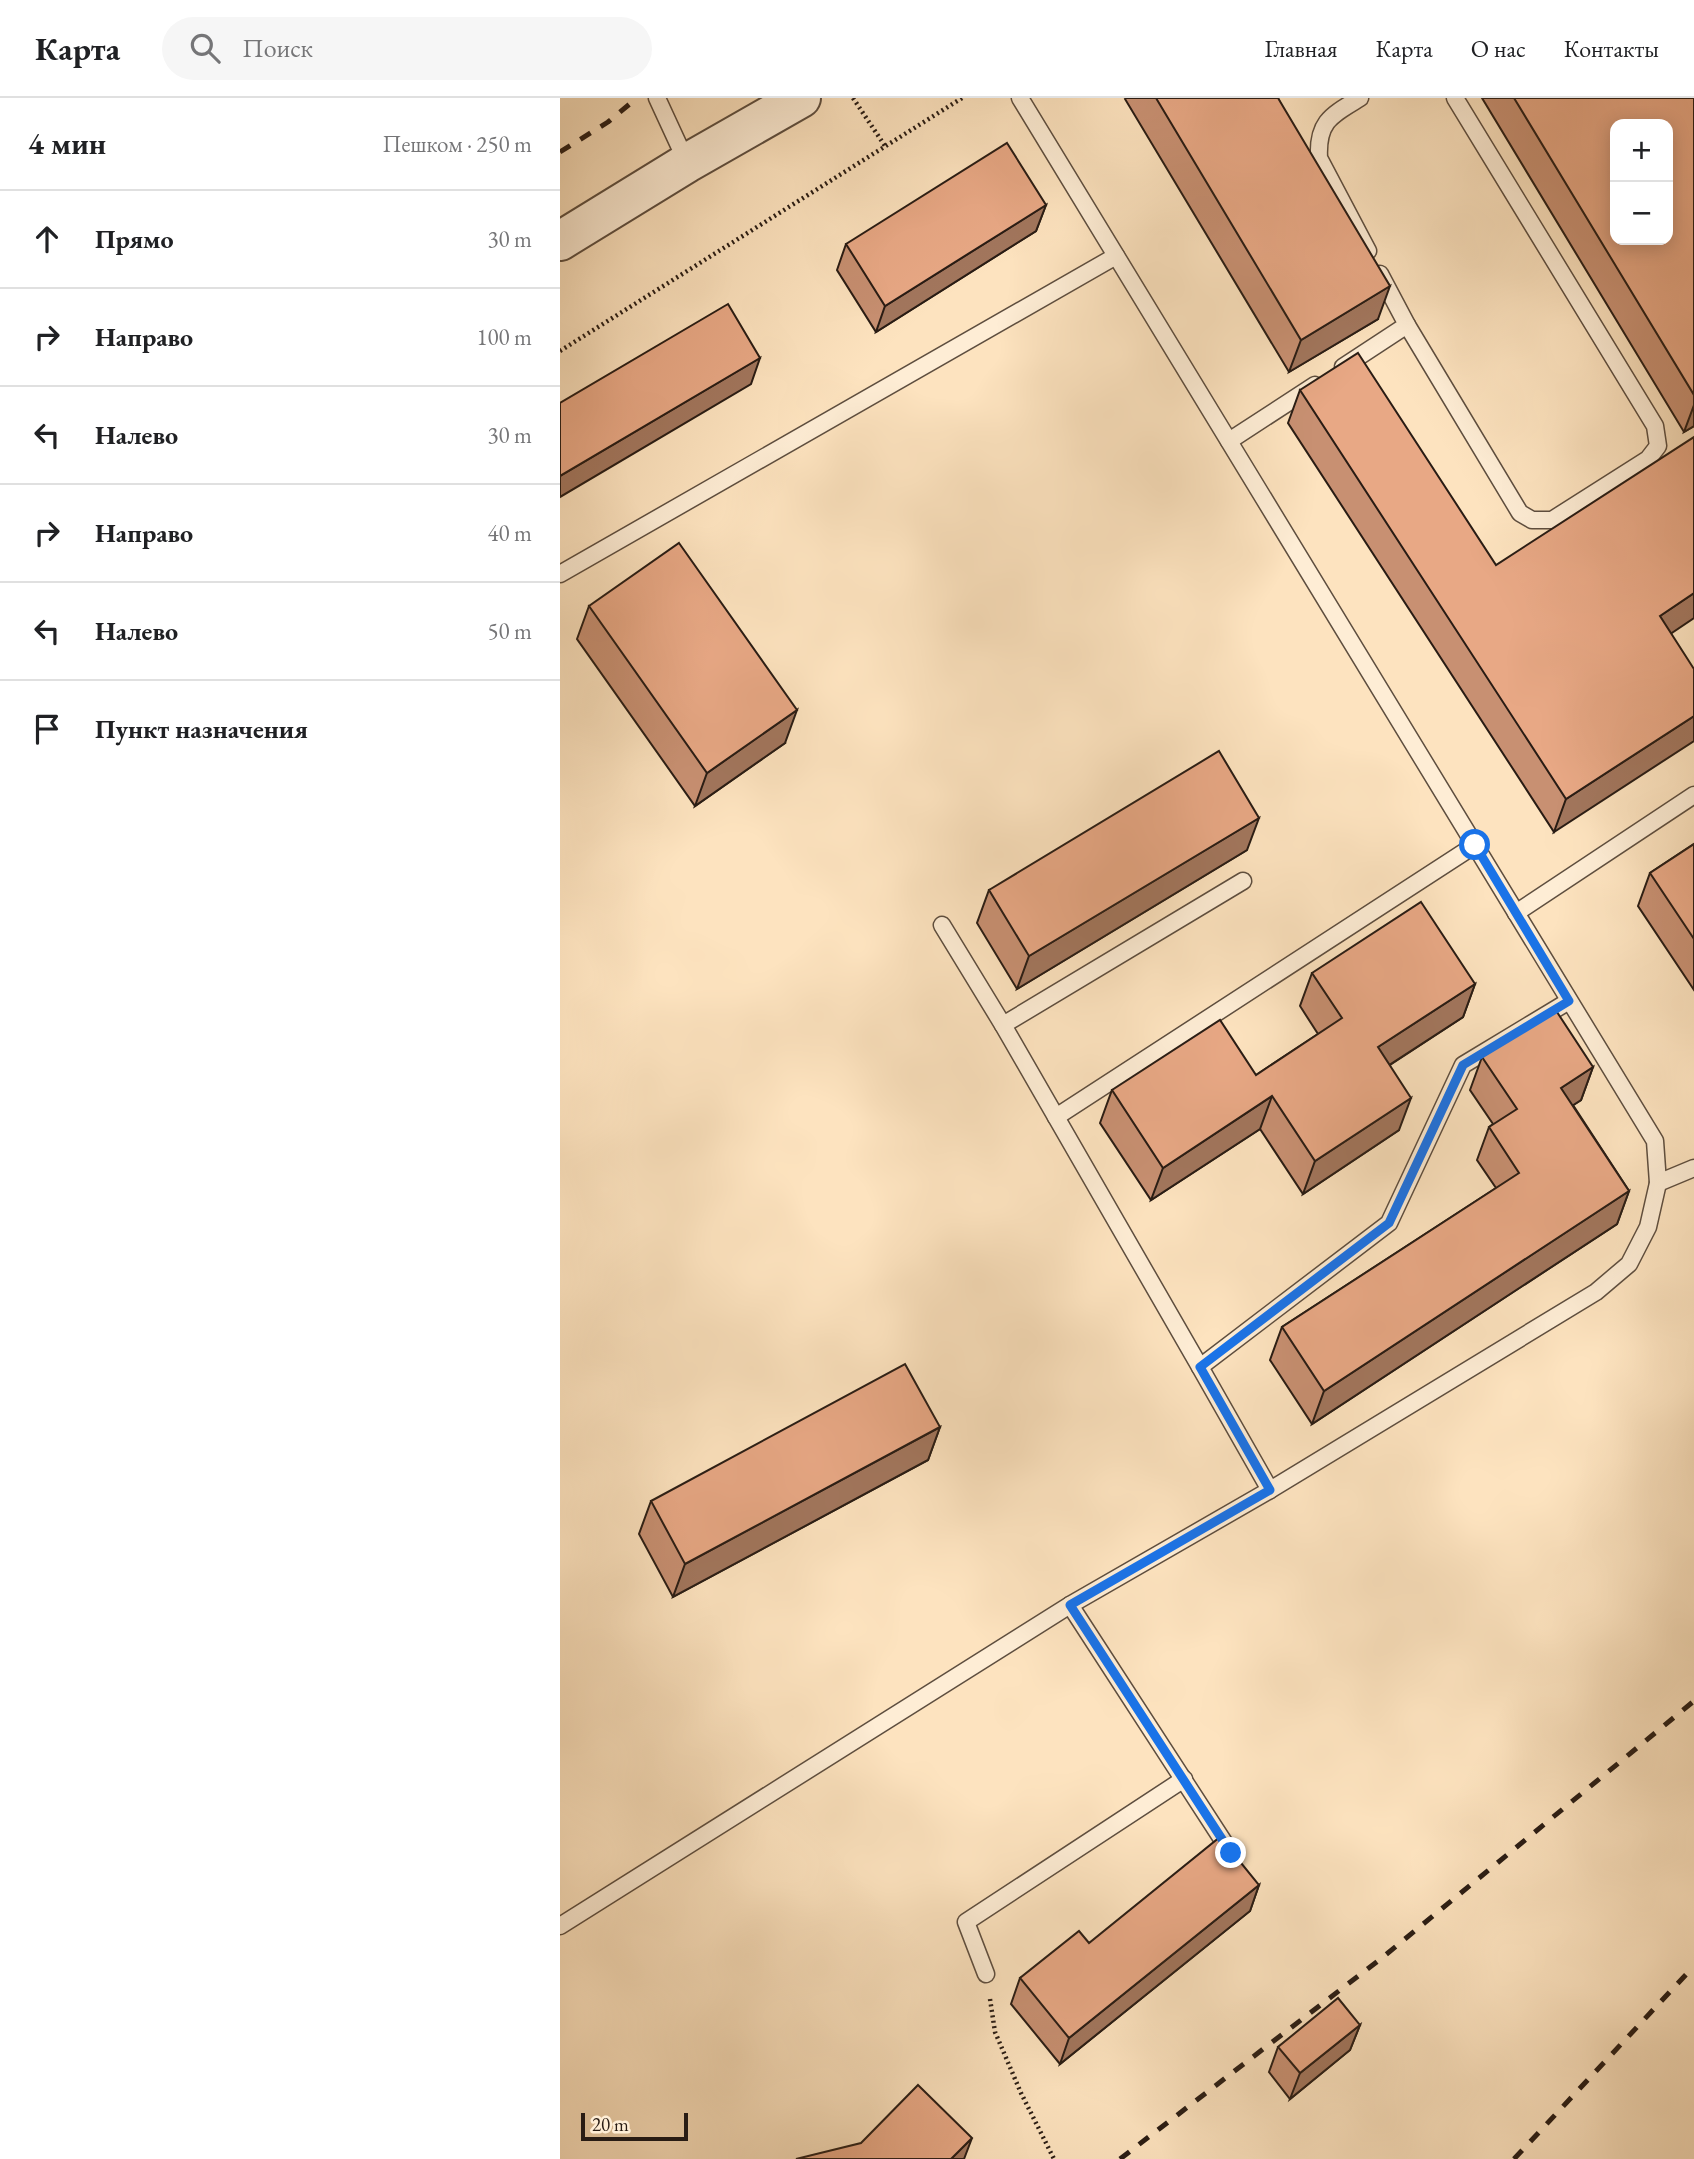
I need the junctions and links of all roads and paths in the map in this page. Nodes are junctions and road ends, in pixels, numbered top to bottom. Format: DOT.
graph roads {
  1 [pos="657,98"];
  2 [pos="801,98"];
  3 [pos="853,98"];
  4 [pos="962,98"];
  5 [pos="1020,98"];
  6 [pos="1360,98"];
  7 [pos="1455,98"];
  8 [pos="885,146"];
  9 [pos="687,163"];
  10 [pos="560,241"];
  11 [pos="1116,256"];
  12 [pos="1407,325"];
  13 [pos="560,351"];
  14 [pos="1229,441"];
  15 [pos="560,574"];
  16 [pos="1694,795"];
  17 [pos="1475,845"];
  18 [pos="1243,881"];
  19 [pos="1516,912"];
  20 [pos="943,925"];
  21 [pos="1569,1001"];
  22 [pos="1003,1025"];
  23 [pos="1055,1117"];
  24 [pos="1694,1168"];
  25 [pos="1658,1183"];
  26 [pos="1200,1367"];
  27 [pos="1270,1490"];
  28 [pos="1070,1605"];
  29 [pos="1184,1779"];
  30 [pos="1231,1853"];
  31 [pos="560,1926"];
  32 [pos="986,1974"];
  33 [pos="1054,2159"];
  1 -- 9 [label="lane"];
  2 -- 9 [label="street"];
  3 -- 8 [label="path"];
  4 -- 8 [label="path"];
  5 -- 11 [label="lane"];
  6 -- 12 [label="lane"];
  7 -- 12 [label="lane"];
  8 -- 13 [label="path"];
  9 -- 10 [label="street"];
  11 -- 14 [label="lane"];
  11 -- 15 [label="lane"];
  12 -- 14 [label="lane"];
  14 -- 17 [label="lane"];
  16 -- 19 [label="lane"];
  17 -- 19 [label="lane"];
  17 -- 23 [label="lane"];
  18 -- 22 [label="lane"];
  19 -- 21 [label="lane"];
  20 -- 22 [label="lane"];
  21 -- 25 [label="lane"];
  21 -- 26 [label="lane"];
  22 -- 23 [label="lane"];
  23 -- 26 [label="lane"];
  24 -- 25 [label="lane"];
  25 -- 27 [label="lane"];
  26 -- 27 [label="lane"];
  27 -- 28 [label="lane"];
  28 -- 29 [label="lane"];
  28 -- 31 [label="lane"];
  29 -- 30 [label="lane"];
  29 -- 32 [label="lane"];
  32 -- 33 [label="path"];
}
